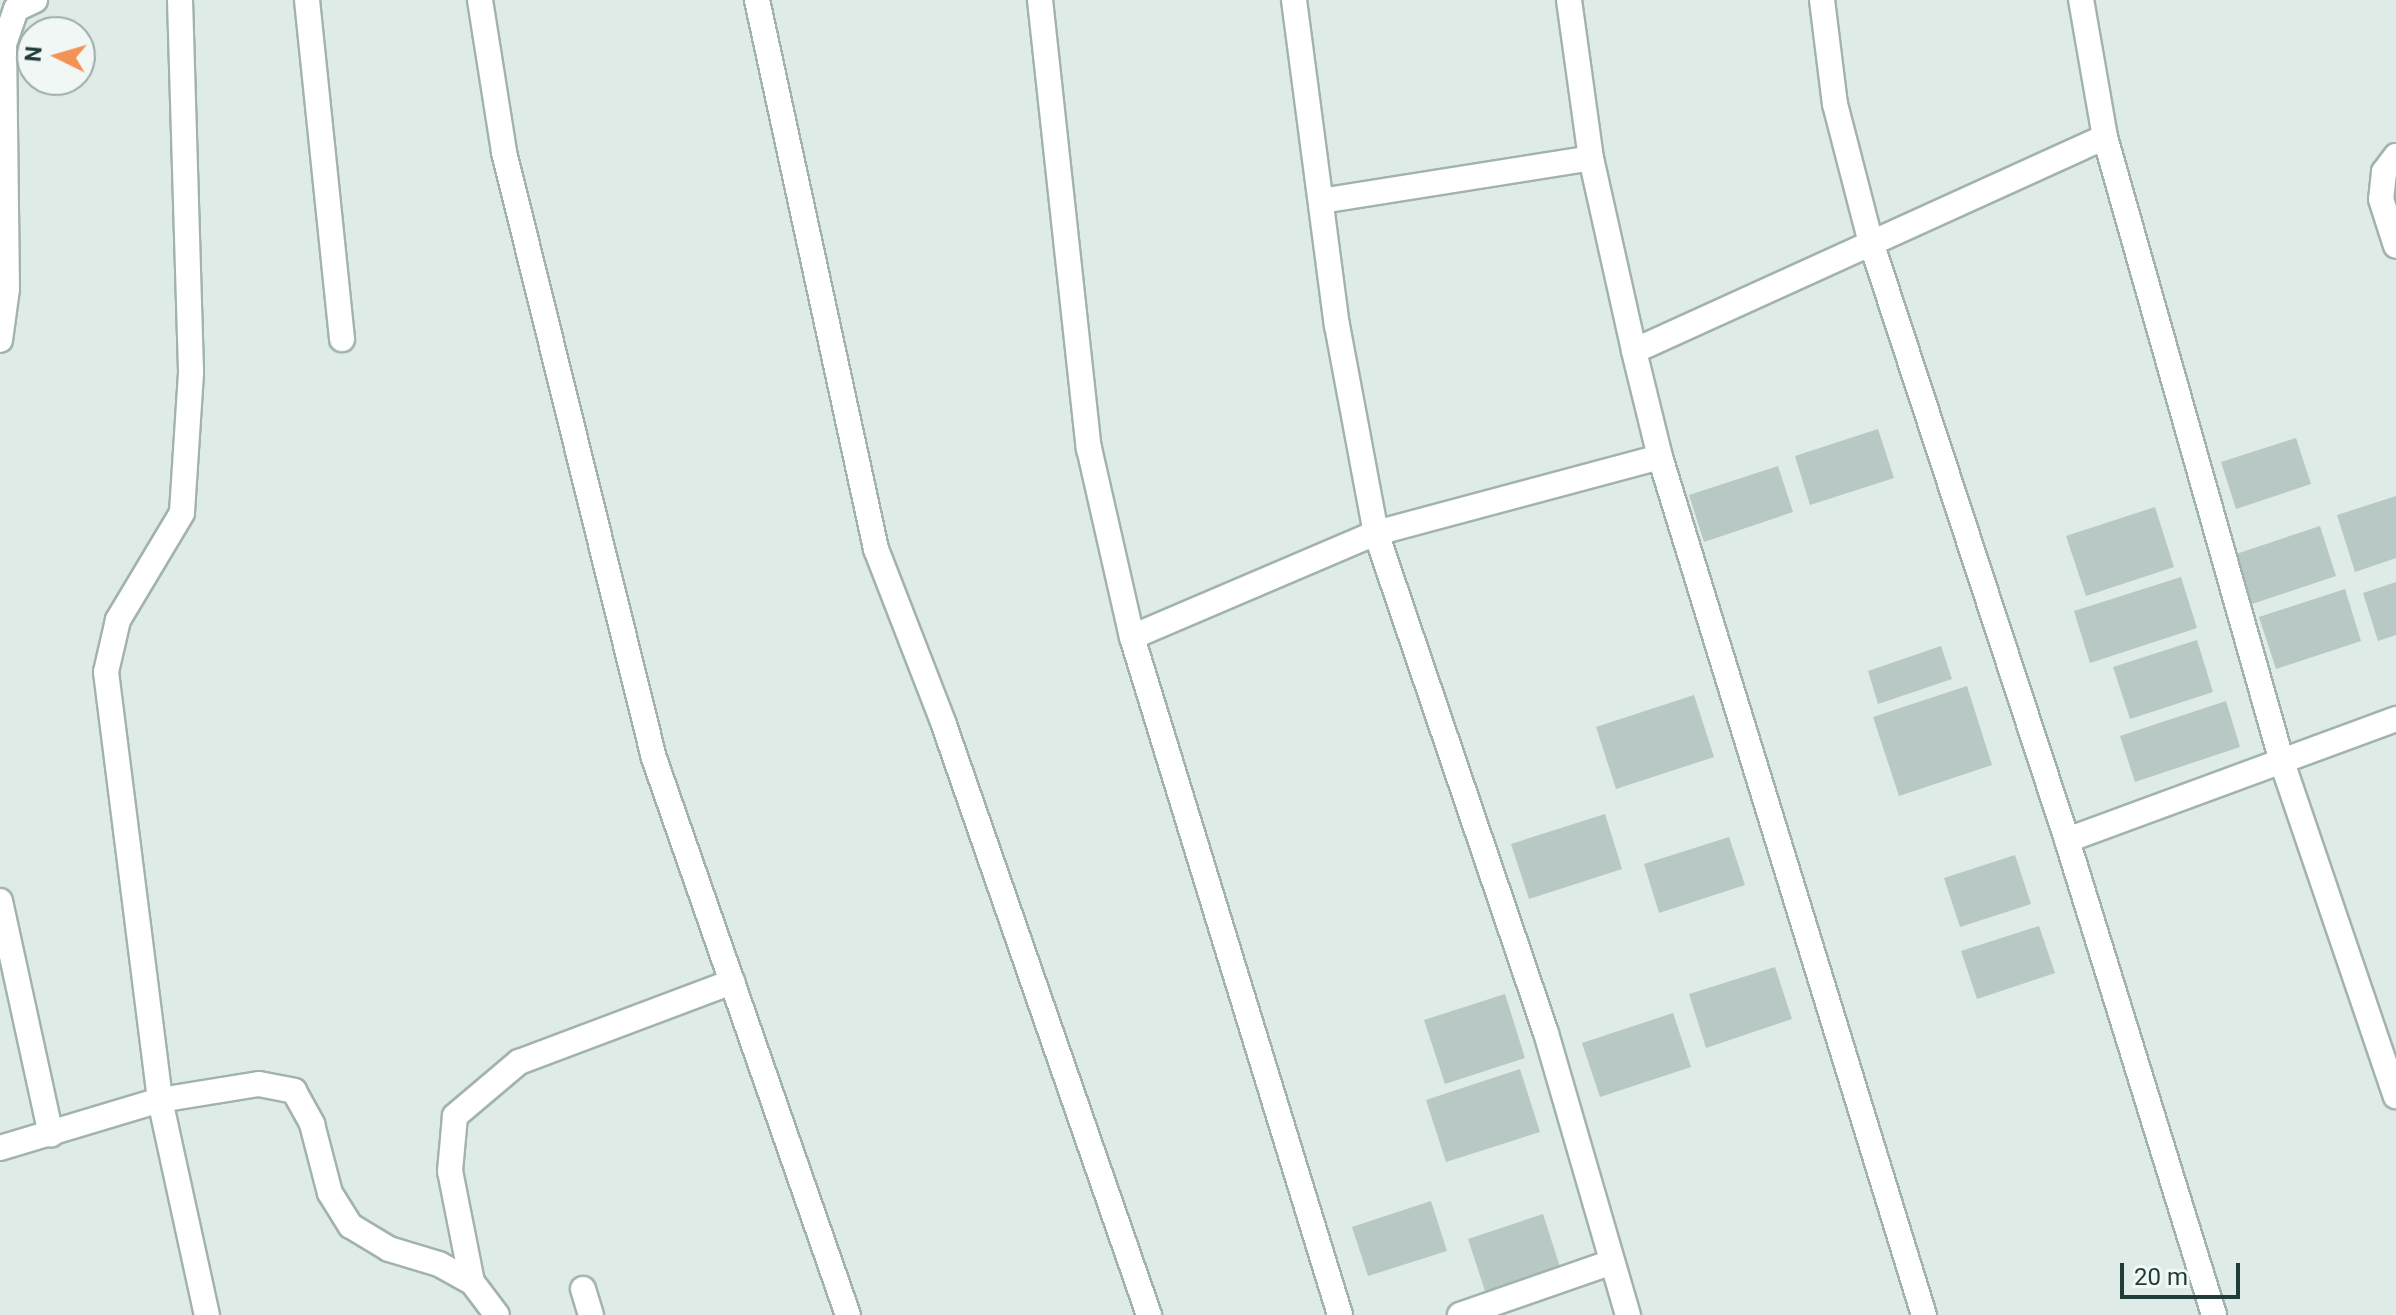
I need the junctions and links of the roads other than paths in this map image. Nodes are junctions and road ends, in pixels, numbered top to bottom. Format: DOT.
graph roads {
  1 [pos="180,0"];
  2 [pos="307,0"];
  3 [pos="480,0"];
  4 [pos="757,0"];
  5 [pos="1040,0"];
  6 [pos="1294,0"];
  7 [pos="1569,0"];
  8 [pos="1822,0"];
  9 [pos="2081,0"];
  10 [pos="20,3"];
  11 [pos="2105,137"];
  12 [pos="2396,156"];
  13 [pos="1591,158"];
  14 [pos="1321,201"];
  15 [pos="1870,239"];
  16 [pos="2396,246"];
  17 [pos="342,339"];
  18 [pos="0,340"];
  19 [pos="1634,351"];
  20 [pos="1660,457"];
  21 [pos="1376,533"];
  22 [pos="1132,637"];
  23 [pos="2396,719"];
  24 [pos="2282,762"];
  25 [pos="2067,840"];
  26 [pos="0,901"];
  27 [pos="732,982"];
  28 [pos="2396,1096"];
  29 [pos="160,1100"];
  30 [pos="51,1134"];
  31 [pos="0,1148"];
  32 [pos="1612,1262"];
  33 [pos="472,1282"];
  34 [pos="583,1289"];
  35 [pos="207,1315"];
  36 [pos="497,1315"];
  37 [pos="591,1315"];
  38 [pos="848,1315"];
  39 [pos="1149,1315"];
  40 [pos="1340,1315"];
  41 [pos="1460,1315"];
  42 [pos="1628,1315"];
  43 [pos="1924,1315"];
  44 [pos="2214,1315"];
  1 -- 29 [label="street"];
  2 -- 17 [label="street"];
  3 -- 27 [label="street"];
  4 -- 39 [label="street"];
  5 -- 22 [label="street"];
  6 -- 14 [label="street"];
  7 -- 13 [label="street"];
  8 -- 15 [label="street"];
  9 -- 11 [label="street"];
  10 -- 18 [label="street"];
  11 -- 15 [label="street"];
  11 -- 24 [label="street"];
  12 -- 16 [label="street"];
  13 -- 14 [label="street"];
  13 -- 19 [label="street"];
  14 -- 21 [label="street"];
  15 -- 19 [label="street"];
  15 -- 25 [label="street"];
  19 -- 20 [label="street"];
  20 -- 21 [label="street"];
  20 -- 43 [label="street"];
  21 -- 22 [label="street"];
  21 -- 32 [label="street"];
  22 -- 40 [label="street"];
  23 -- 24 [label="street"];
  24 -- 25 [label="street"];
  24 -- 28 [label="street"];
  25 -- 44 [label="street"];
  26 -- 30 [label="street"];
  27 -- 33 [label="street"];
  27 -- 38 [label="street"];
  29 -- 30 [label="street"];
  29 -- 33 [label="street"];
  29 -- 35 [label="street"];
  30 -- 31 [label="street"];
  32 -- 41 [label="street"];
  32 -- 42 [label="street"];
  33 -- 36 [label="street"];
  34 -- 37 [label="street"];
}
